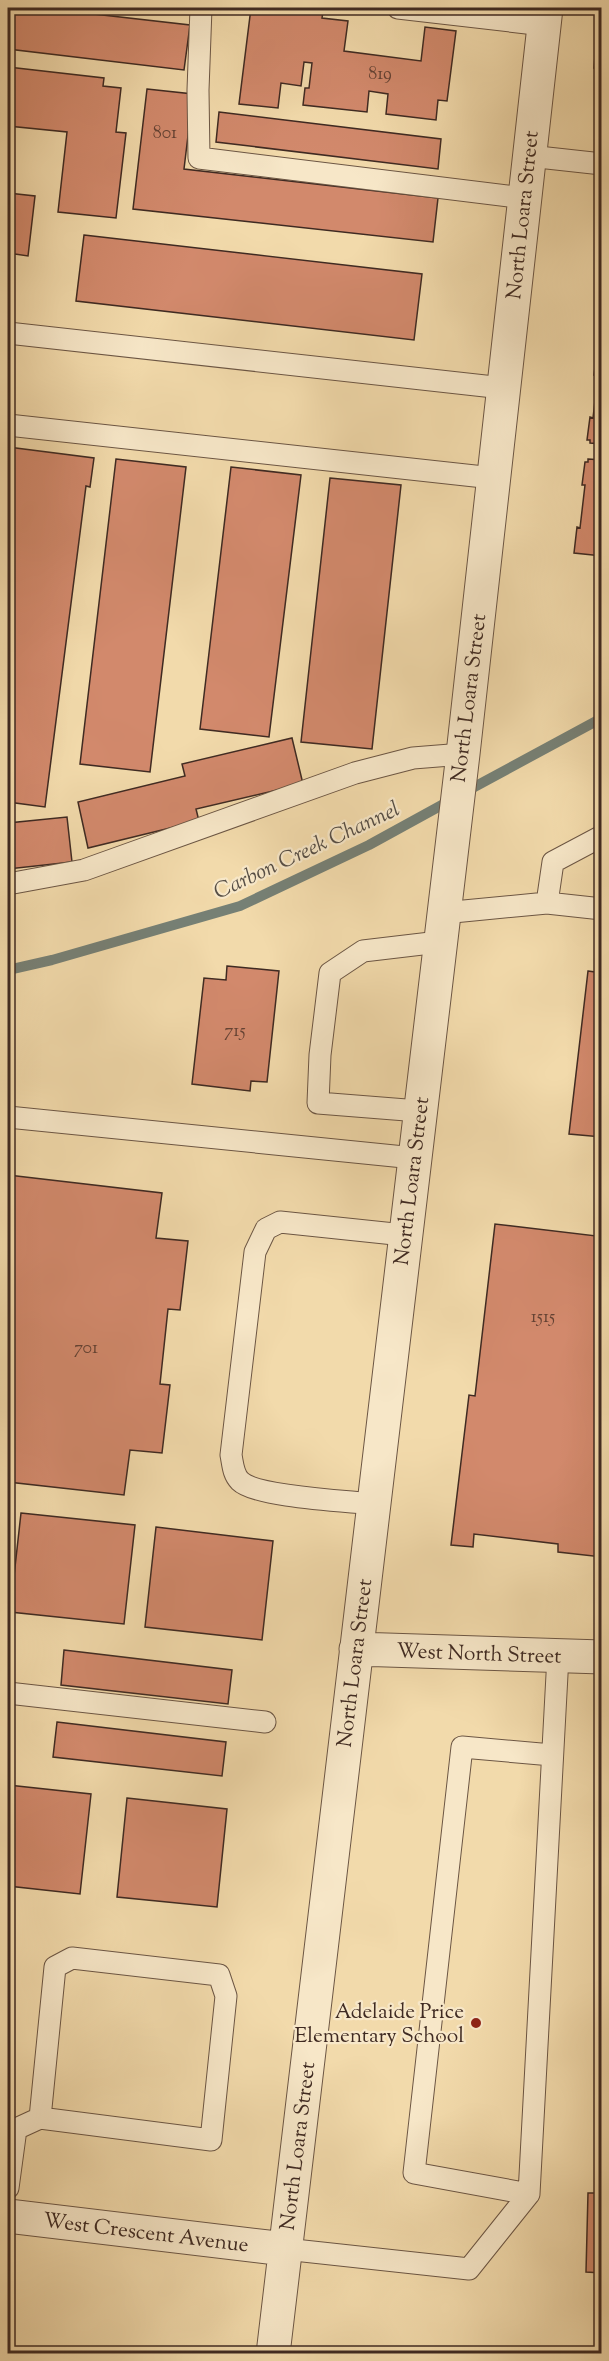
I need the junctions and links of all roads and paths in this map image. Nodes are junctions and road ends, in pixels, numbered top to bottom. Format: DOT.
graph roads {
  1 [pos="201,8"];
  2 [pos="398,8"];
  3 [pos="545,16"];
  4 [pos="529,156"];
  5 [pos="602,164"];
  6 [pos="524,198"];
  7 [pos="8,333"];
  8 [pos="503,388"];
  9 [pos="8,424"];
  10 [pos="493,478"];
  11 [pos="461,759"];
  12 [pos="602,836"];
  13 [pos="8,884"];
  14 [pos="547,903"];
  15 [pos="602,909"];
  16 [pos="441,928"];
  17 [pos="419,1111"];
  18 [pos="8,1117"];
  19 [pos="414,1158"];
  20 [pos="405,1235"];
  21 [pos="373,1504"];
  22 [pos="356,1649"];
  23 [pos="558,1656"];
  24 [pos="602,1657"];
  25 [pos="8,1694"];
  26 [pos="265,1722"];
  27 [pos="552,1755"];
  28 [pos="40,2118"];
  29 [pos="8,2188"];
  30 [pos="529,2194"];
  31 [pos="8,2216"];
  32 [pos="285,2249"];
  33 [pos="273,2354"];
  1 -- 6 [label="lane"];
  2 -- 3 [label="lane"];
  3 -- 4 [label="street, North Loara Street"];
  4 -- 5 [label="lane"];
  4 -- 6 [label="street, North Loara Street"];
  6 -- 8 [label="street, North Loara Street"];
  7 -- 8 [label="lane"];
  8 -- 10 [label="street, North Loara Street"];
  9 -- 10 [label="lane"];
  10 -- 11 [label="street, North Loara Street"];
  11 -- 13 [label="lane"];
  11 -- 16 [label="street, North Loara Street"];
  12 -- 14 [label="lane"];
  14 -- 15 [label="lane"];
  14 -- 16 [label="lane"];
  16 -- 17 [label="street, North Loara Street"];
  16 -- 17 [label="lane"];
  17 -- 19 [label="street, North Loara Street"];
  18 -- 19 [label="lane"];
  19 -- 20 [label="street, North Loara Street"];
  20 -- 21 [label="street, North Loara Street"];
  20 -- 21 [label="lane"];
  21 -- 22 [label="street, North Loara Street"];
  22 -- 23 [label="street, West North Street"];
  22 -- 32 [label="street, North Loara Street"];
  23 -- 24 [label="street, West North Street"];
  23 -- 27 [label="lane"];
  25 -- 26 [label="lane"];
  27 -- 30 [label="lane"];
  27 -- 30 [label="lane"];
  28 -- 28 [label="lane"];
  28 -- 29 [label="lane"];
  30 -- 32 [label="lane"];
  31 -- 32 [label="street, West Crescent Avenue"];
  32 -- 33 [label="street, North Loara Street"];
}
